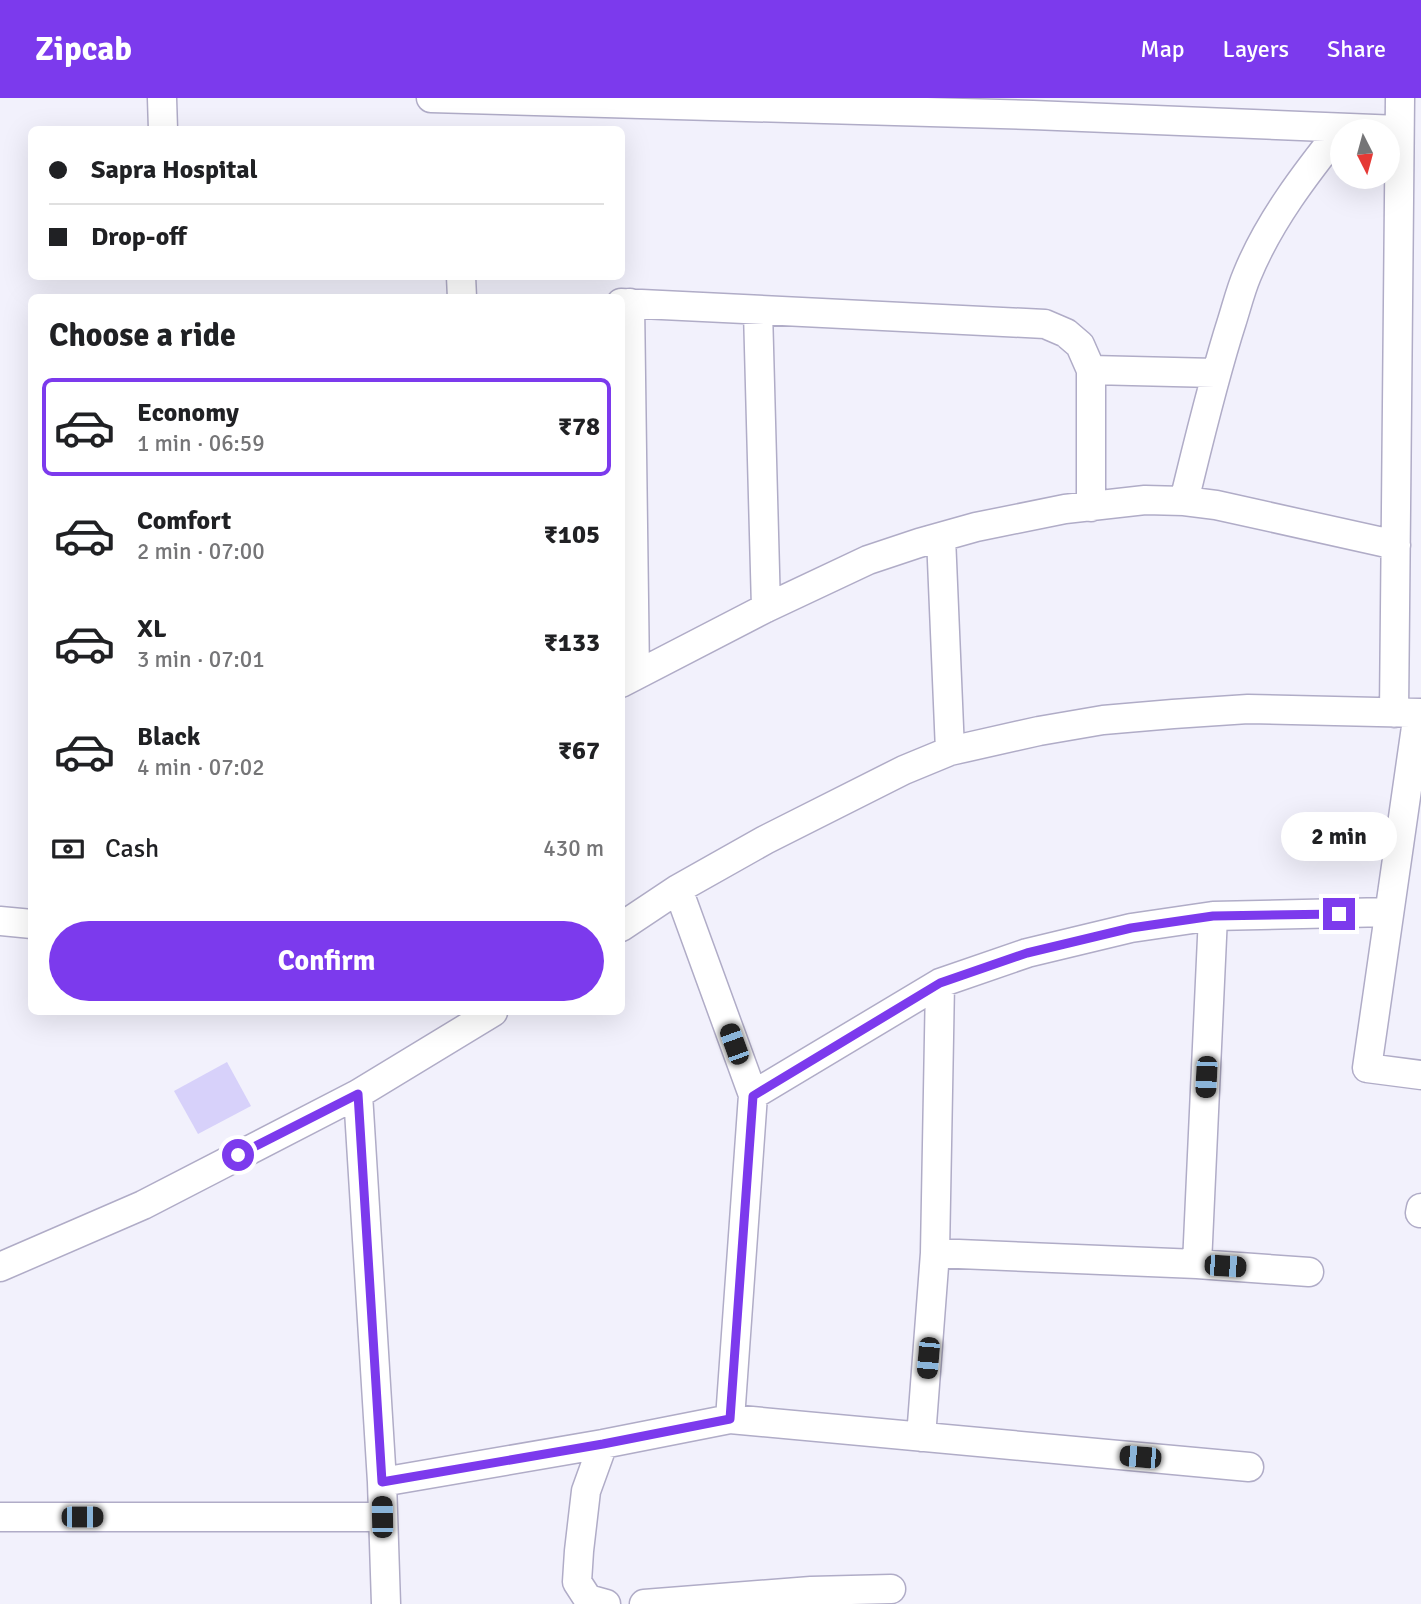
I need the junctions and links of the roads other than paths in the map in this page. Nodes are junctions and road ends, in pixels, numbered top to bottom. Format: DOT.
graph roads {
  1 [pos="162,98"];
  2 [pos="431,98"];
  3 [pos="1399,98"];
  4 [pos="693,101"];
  5 [pos="1033,106"];
  6 [pos="163,126"];
  7 [pos="1330,127"];
  8 [pos="1330,143"];
  9 [pos="1406,148"];
  10 [pos="626,303"];
  11 [pos="758,311"];
  12 [pos="1091,370"];
  13 [pos="1215,373"];
  14 [pos="1184,501"];
  15 [pos="1091,507"];
  16 [pos="942,537"];
  17 [pos="1396,545"];
  18 [pos="766,608"];
  19 [pos="628,679"];
  20 [pos="1411,713"];
  21 [pos="950,751"];
  22 [pos="678,889"];
  23 [pos="1389,912"];
  24 [pos="1213,916"];
  25 [pos="0,921"];
  26 [pos="28,924"];
  27 [pos="625,924"];
  28 [pos="940,983"];
  29 [pos="488,1015"];
  30 [pos="1421,1075"];
  31 [pos="358,1094"];
  32 [pos="753,1096"];
  33 [pos="1421,1208"];
  34 [pos="1420,1213"];
  35 [pos="935,1253"];
  36 [pos="1198,1264"];
  37 [pos="0,1267"];
  38 [pos="1309,1272"];
  39 [pos="730,1419"];
  40 [pos="922,1437"];
  41 [pos="603,1444"];
  42 [pos="1249,1467"];
  43 [pos="382,1482"];
  44 [pos="0,1517"];
  45 [pos="382,1517"];
  46 [pos="891,1589"];
  47 [pos="812,1597"];
  48 [pos="386,1604"];
  49 [pos="606,1604"];
  50 [pos="644,1604"];
  1 -- 6 [label="street"];
  2 -- 4 [label="street"];
  3 -- 9 [label="street"];
  4 -- 5 [label="street"];
  5 -- 7 [label="street"];
  8 -- 13 [label="street"];
  9 -- 17 [label="street"];
  10 -- 11 [label="street"];
  10 -- 19 [label="street"];
  11 -- 12 [label="street"];
  11 -- 18 [label="street"];
  12 -- 13 [label="street"];
  12 -- 15 [label="street"];
  13 -- 14 [label="street"];
  14 -- 15 [label="street"];
  14 -- 17 [label="street"];
  15 -- 16 [label="street"];
  16 -- 18 [label="street"];
  16 -- 21 [label="street"];
  17 -- 20 [label="street"];
  18 -- 19 [label="street"];
  20 -- 21 [label="street"];
  20 -- 23 [label="street"];
  21 -- 22 [label="street"];
  22 -- 27 [label="street"];
  22 -- 32 [label="street"];
  23 -- 24 [label="street"];
  23 -- 30 [label="street"];
  24 -- 28 [label="street"];
  24 -- 36 [label="street"];
  25 -- 26 [label="street"];
  28 -- 32 [label="street"];
  28 -- 35 [label="street"];
  29 -- 31 [label="street"];
  31 -- 37 [label="street"];
  31 -- 43 [label="street"];
  32 -- 39 [label="street"];
  33 -- 34 [label="street"];
  35 -- 36 [label="street"];
  35 -- 40 [label="street"];
  36 -- 38 [label="street"];
  39 -- 40 [label="street"];
  39 -- 41 [label="street"];
  40 -- 42 [label="street"];
  41 -- 43 [label="street"];
  41 -- 49 [label="street"];
  43 -- 45 [label="street"];
  44 -- 45 [label="street"];
  45 -- 48 [label="street"];
  46 -- 47 [label="street"];
  47 -- 50 [label="street"];
}
